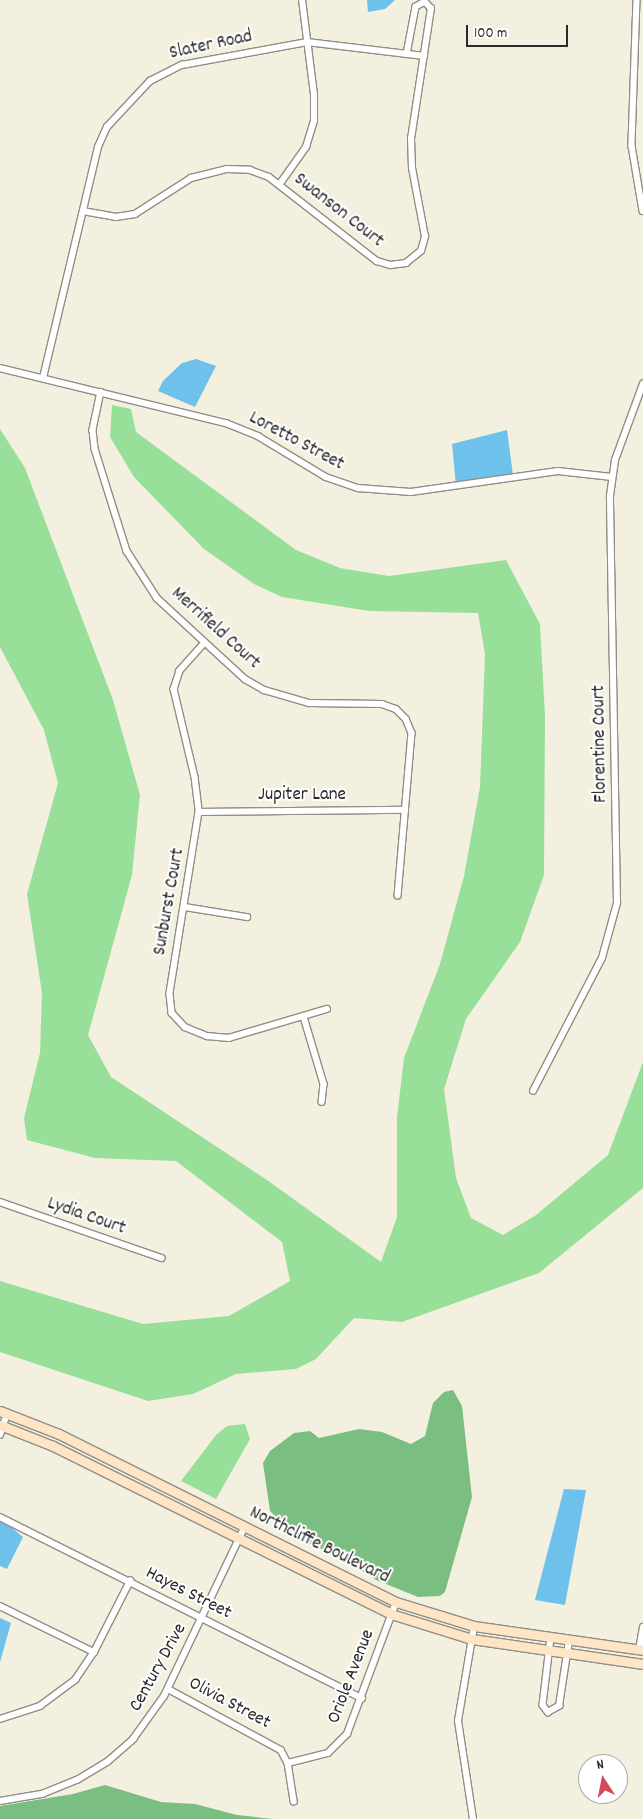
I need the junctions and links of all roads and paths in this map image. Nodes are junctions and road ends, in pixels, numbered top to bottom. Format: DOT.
graph roads {
  1 [pos="302,0"];
  2 [pos="637,0"];
  3 [pos="307,42"];
  4 [pos="407,54"];
  5 [pos="424,56"];
  6 [pos="279,185"];
  7 [pos="82,211"];
  8 [pos="643,212"];
  9 [pos="0,368"];
  10 [pos="44,378"];
  11 [pos="643,384"];
  12 [pos="101,392"];
  13 [pos="612,477"];
  14 [pos="205,642"];
  15 [pos="405,810"];
  16 [pos="199,812"];
  17 [pos="398,895"];
  18 [pos="185,907"];
  19 [pos="246,917"];
  20 [pos="327,1010"];
  21 [pos="304,1017"];
  22 [pos="533,1091"];
  23 [pos="322,1102"];
  24 [pos="0,1202"];
  25 [pos="162,1258"];
  26 [pos="3,1412"];
  27 [pos="1,1428"];
  28 [pos="0,1517"];
  29 [pos="244,1528"];
  30 [pos="238,1539"];
  31 [pos="130,1581"];
  32 [pos="396,1602"];
  33 [pos="0,1606"];
  34 [pos="391,1614"];
  35 [pos="203,1618"];
  36 [pos="474,1626"];
  37 [pos="643,1627"];
  38 [pos="551,1638"];
  39 [pos="472,1639"];
  40 [pos="569,1641"];
  41 [pos="641,1650"];
  42 [pos="94,1652"];
  43 [pos="550,1652"];
  44 [pos="567,1654"];
  45 [pos="643,1664"];
  46 [pos="168,1689"];
  47 [pos="362,1698"];
  48 [pos="0,1718"];
  49 [pos="288,1763"];
  50 [pos="0,1801"];
  51 [pos="294,1802"];
  52 [pos="473,1819"];
  1 -- 3 [label="street"];
  2 -- 8 [label="street"];
  3 -- 4 [label="street, Slater Road"];
  3 -- 6 [label="street"];
  3 -- 7 [label="street, Slater Road"];
  4 -- 5 [label="street, Slater Road"];
  4 -- 5 [label="street, Swanson Court"];
  5 -- 6 [label="street, Swanson Court"];
  6 -- 7 [label="street, Swanson Court"];
  7 -- 10 [label="street, Slater Road"];
  9 -- 10 [label="street, Loretto Street"];
  10 -- 12 [label="street, Loretto Street"];
  11 -- 13 [label="street, Florentine Court"];
  12 -- 13 [label="street, Loretto Street"];
  12 -- 14 [label="street, Merrifield Court"];
  13 -- 22 [label="street, Florentine Court"];
  14 -- 15 [label="street, Merrifield Court"];
  14 -- 16 [label="street, Sunburst Court"];
  15 -- 16 [label="street, Jupiter Lane"];
  15 -- 17 [label="street, Merrifield Court"];
  16 -- 18 [label="street, Sunburst Court"];
  18 -- 19 [label="street"];
  18 -- 21 [label="street, Sunburst Court"];
  20 -- 21 [label="street, Sunburst Court"];
  21 -- 23 [label="street"];
  24 -- 25 [label="street, Lydia Court"];
  26 -- 27 [label="street"];
  26 -- 29 [label="main road, Northcliffe Boulevard"];
  27 -- 30 [label="main road, Northcliffe Boulevard"];
  28 -- 31 [label="street, Hayes Street"];
  29 -- 30 [label="street, Century Drive"];
  29 -- 32 [label="main road, Northcliffe Boulevard"];
  30 -- 34 [label="main road, Northcliffe Boulevard"];
  30 -- 35 [label="street, Century Drive"];
  31 -- 35 [label="street, Hayes Street"];
  31 -- 42 [label="street"];
  32 -- 34 [label="street, Oriole Avenue"];
  32 -- 36 [label="main road, Northcliffe Boulevard"];
  33 -- 42 [label="street"];
  34 -- 39 [label="main road, Northcliffe Boulevard"];
  34 -- 47 [label="street, Oriole Avenue"];
  35 -- 46 [label="street, Century Drive"];
  35 -- 47 [label="street, Hayes Street"];
  36 -- 38 [label="main road, Northcliffe Boulevard"];
  36 -- 39 [label="street"];
  37 -- 41 [label="street"];
  38 -- 40 [label="main road, Northcliffe Boulevard"];
  38 -- 43 [label="street"];
  39 -- 43 [label="main road, Northcliffe Boulevard"];
  39 -- 52 [label="street"];
  40 -- 41 [label="main road, Northcliffe Boulevard"];
  40 -- 44 [label="street"];
  42 -- 48 [label="street"];
  43 -- 44 [label="main road, Northcliffe Boulevard"];
  43 -- 44 [label="street"];
  44 -- 45 [label="main road, Northcliffe Boulevard"];
  46 -- 49 [label="street, Olivia Street"];
  46 -- 50 [label="street, Century Drive"];
  47 -- 49 [label="street, Oriole Avenue"];
  49 -- 51 [label="street"];
}
